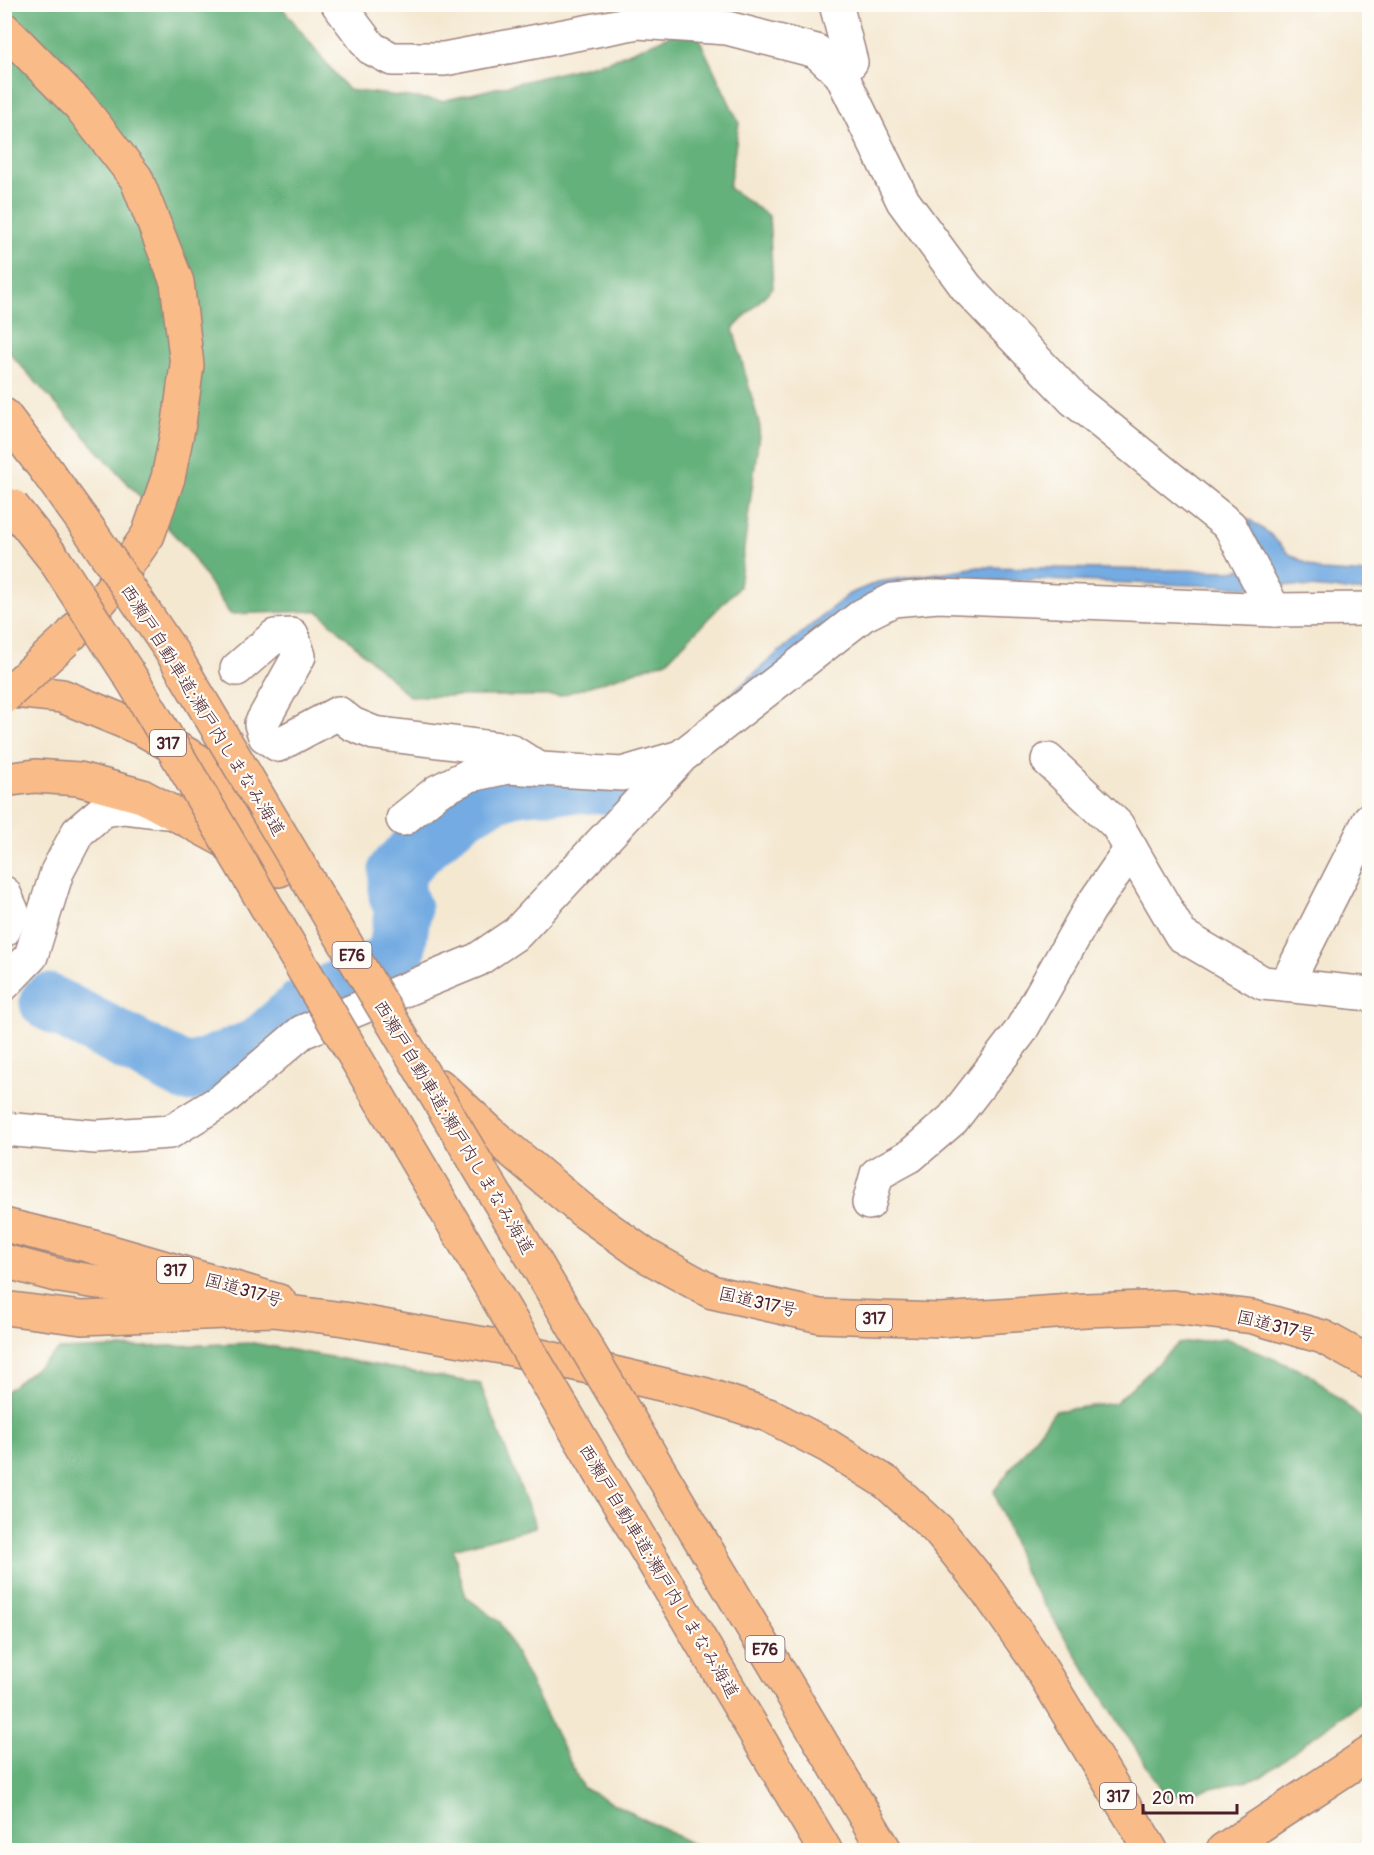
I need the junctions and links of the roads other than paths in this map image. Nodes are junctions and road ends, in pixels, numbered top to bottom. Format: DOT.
graph roads {
  1 [pos="338,4"];
  2 [pos="836,4"];
  3 [pos="4,29"];
  4 [pos="841,74"];
  5 [pos="4,415"];
  6 [pos="8,500"];
  7 [pos="1263,589"];
  8 [pos="1370,609"];
  9 [pos="237,669"];
  10 [pos="4,690"];
  11 [pos="4,697"];
  12 [pos="682,756"];
  13 [pos="1048,760"];
  14 [pos="539,769"];
  15 [pos="4,780"];
  16 [pos="172,813"];
  17 [pos="403,819"];
  18 [pos="1370,819"];
  19 [pos="1131,849"];
  20 [pos="279,870"];
  21 [pos="4,893"];
  22 [pos="4,930"];
  23 [pos="4,984"];
  24 [pos="1286,985"];
  25 [pos="1370,994"];
  26 [pos="4,1129"];
  27 [pos="869,1203"];
  28 [pos="4,1225"];
  29 [pos="4,1261"];
  30 [pos="4,1308"];
  31 [pos="273,1310"];
  32 [pos="344,1319"];
  33 [pos="1370,1363"];
  34 [pos="1370,1753"];
  35 [pos="825,1851"];
  36 [pos="885,1851"];
  37 [pos="1151,1851"];
  38 [pos="1222,1851"];
  1 -- 4 [label="street"];
  2 -- 4 [label="street"];
  3 -- 11 [label="highway, bridge"];
  4 -- 7 [label="street"];
  5 -- 36 [label="highway, 西瀬戸自動車道;瀬戸内しまなみ海道 / E76, bridge"];
  6 -- 35 [label="highway, 西瀬戸自動車道;瀬戸内しまなみ海道 / E76, bridge"];
  7 -- 8 [label="street"];
  7 -- 12 [label="street"];
  9 -- 14 [label="street"];
  10 -- 20 [label="highway, 国道317号 / 317"];
  12 -- 14 [label="street"];
  12 -- 26 [label="street"];
  13 -- 19 [label="street"];
  14 -- 17 [label="street"];
  15 -- 16 [label="highway, 国道317号 / 317"];
  16 -- 20 [label="highway, 国道317号 / 317"];
  16 -- 23 [label="street"];
  18 -- 24 [label="street"];
  19 -- 24 [label="street"];
  19 -- 27 [label="street"];
  20 -- 33 [label="highway, 国道317号 / 317, bridge"];
  21 -- 22 [label="street"];
  24 -- 25 [label="street"];
  28 -- 32 [label="highway, 国道317号 / 317"];
  29 -- 31 [label="highway"];
  30 -- 31 [label="highway, 国道317号 / 317"];
  31 -- 32 [label="highway, 国道317号 / 317"];
  32 -- 37 [label="highway, 国道317号 / 317"];
  34 -- 38 [label="highway"];
}
